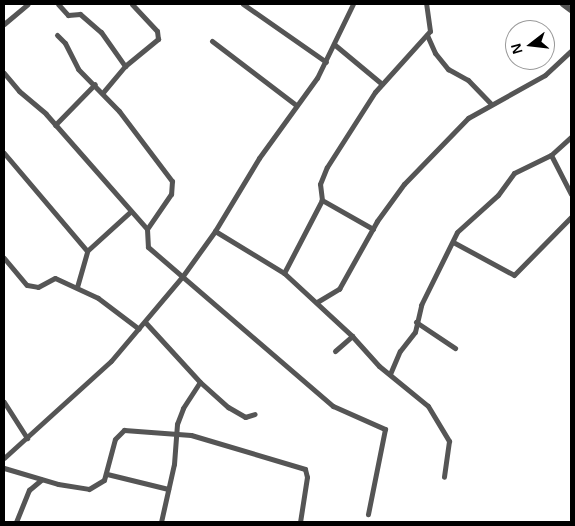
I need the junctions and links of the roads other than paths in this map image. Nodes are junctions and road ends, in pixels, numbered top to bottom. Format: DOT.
graph roads {
  1 [pos="28,4"];
  2 [pos="58,4"];
  3 [pos="132,4"];
  4 [pos="243,4"];
  5 [pos="353,4"];
  6 [pos="426,4"];
  7 [pos="563,4"];
  8 [pos="571,10"];
  9 [pos="4,24"];
  10 [pos="57,35"];
  11 [pos="427,35"];
  12 [pos="212,41"];
  13 [pos="335,45"];
  14 [pos="571,51"];
  15 [pos="326,62"];
  16 [pos="124,66"];
  17 [pos="4,73"];
  18 [pos="94,84"];
  19 [pos="382,84"];
  20 [pos="102,92"];
  21 [pos="490,103"];
  22 [pos="296,105"];
  23 [pos="55,125"];
  24 [pos="571,136"];
  25 [pos="4,153"];
  26 [pos="551,154"];
  27 [pos="571,194"];
  28 [pos="322,200"];
  29 [pos="131,211"];
  30 [pos="571,216"];
  31 [pos="147,229"];
  32 [pos="373,229"];
  33 [pos="216,231"];
  34 [pos="453,242"];
  35 [pos="87,250"];
  36 [pos="4,258"];
  37 [pos="284,273"];
  38 [pos="182,277"];
  39 [pos="76,288"];
  40 [pos="317,302"];
  41 [pos="145,322"];
  42 [pos="416,322"];
  43 [pos="139,328"];
  44 [pos="352,336"];
  45 [pos="455,348"];
  46 [pos="335,351"];
  47 [pos="390,374"];
  48 [pos="200,382"];
  49 [pos="4,402"];
  50 [pos="255,414"];
  51 [pos="176,433"];
  52 [pos="27,438"];
  53 [pos="4,458"];
  54 [pos="4,468"];
  55 [pos="107,474"];
  56 [pos="444,477"];
  57 [pos="41,480"];
  58 [pos="168,489"];
  59 [pos="368,514"];
  60 [pos="16,522"];
  61 [pos="161,522"];
  62 [pos="300,522"];
  1 -- 9 [label="street"];
  2 -- 16 [label="street"];
  3 -- 16 [label="street"];
  4 -- 15 [label="street"];
  5 -- 13 [label="street"];
  6 -- 11 [label="street"];
  7 -- 8 [label="street"];
  10 -- 18 [label="street"];
  11 -- 19 [label="street"];
  11 -- 21 [label="street"];
  12 -- 22 [label="street"];
  13 -- 15 [label="street"];
  13 -- 19 [label="street"];
  14 -- 21 [label="street"];
  15 -- 22 [label="street"];
  16 -- 20 [label="street"];
  17 -- 23 [label="street"];
  18 -- 20 [label="street"];
  18 -- 23 [label="street"];
  19 -- 28 [label="street"];
  20 -- 31 [label="street"];
  21 -- 32 [label="street"];
  22 -- 33 [label="street"];
  23 -- 29 [label="street"];
  24 -- 26 [label="street"];
  25 -- 35 [label="street"];
  26 -- 27 [label="street"];
  26 -- 34 [label="street"];
  28 -- 32 [label="street"];
  28 -- 37 [label="street"];
  29 -- 31 [label="street"];
  29 -- 35 [label="street"];
  30 -- 34 [label="street"];
  31 -- 38 [label="street"];
  32 -- 40 [label="street"];
  33 -- 37 [label="street"];
  33 -- 38 [label="street"];
  34 -- 42 [label="street"];
  35 -- 39 [label="street"];
  36 -- 39 [label="street"];
  37 -- 40 [label="street"];
  38 -- 41 [label="street"];
  38 -- 59 [label="street"];
  39 -- 43 [label="street"];
  40 -- 44 [label="street"];
  41 -- 43 [label="street"];
  41 -- 48 [label="street"];
  42 -- 45 [label="street"];
  42 -- 47 [label="street"];
  43 -- 52 [label="street"];
  44 -- 46 [label="street"];
  44 -- 47 [label="street"];
  47 -- 56 [label="street"];
  48 -- 50 [label="street"];
  48 -- 51 [label="street"];
  49 -- 52 [label="street"];
  51 -- 55 [label="street"];
  51 -- 58 [label="street"];
  51 -- 62 [label="street"];
  52 -- 53 [label="street"];
  54 -- 57 [label="street"];
  55 -- 57 [label="street"];
  55 -- 58 [label="street"];
  57 -- 60 [label="street"];
  58 -- 61 [label="street"];
}
